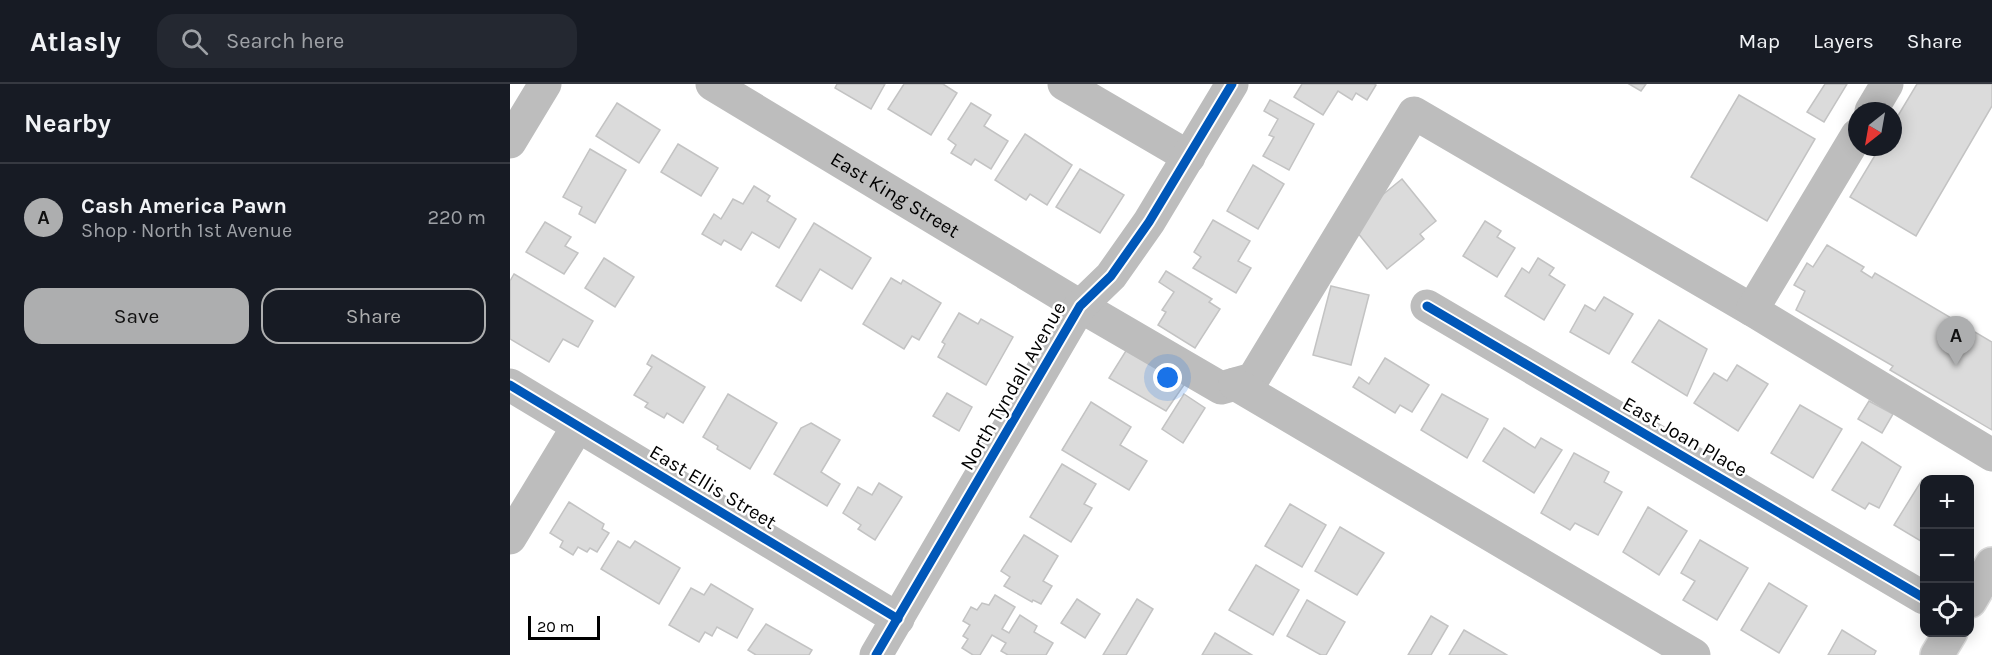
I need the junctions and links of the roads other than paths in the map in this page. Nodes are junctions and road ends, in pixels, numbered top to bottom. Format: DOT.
graph roads {
  1 [pos="545,84"];
  2 [pos="712,84"];
  3 [pos="1064,84"];
  4 [pos="1232,84"];
  5 [pos="1887,84"];
  6 [pos="1876,102"];
  7 [pos="510,142"];
  8 [pos="1848,150"];
  9 [pos="1189,157"];
  10 [pos="1080,306"];
  11 [pos="1427,306"];
  12 [pos="1752,310"];
  13 [pos="1235,384"];
  14 [pos="510,385"];
  15 [pos="578,426"];
  16 [pos="1992,455"];
  17 [pos="510,538"];
  18 [pos="1992,564"];
  19 [pos="1974,594"];
  20 [pos="1920,596"];
  21 [pos="898,619"];
  22 [pos="1948,637"];
  23 [pos="876,655"];
  24 [pos="1694,655"];
  25 [pos="1937,655"];
  1 -- 7 [label="street"];
  2 -- 10 [label="street, East King Street"];
  3 -- 9 [label="street"];
  4 -- 9 [label="street, North Tyndall Avenue"];
  5 -- 6 [label="street"];
  8 -- 12 [label="street"];
  9 -- 10 [label="street, North Tyndall Avenue"];
  10 -- 13 [label="street, East King Street"];
  10 -- 21 [label="street, North Tyndall Avenue"];
  11 -- 20 [label="street, East Joan Place"];
  12 -- 13 [label="street"];
  12 -- 16 [label="street"];
  13 -- 24 [label="street"];
  14 -- 15 [label="street, East Ellis Street"];
  15 -- 17 [label="street"];
  15 -- 21 [label="street, East Ellis Street"];
  18 -- 19 [label="street"];
  21 -- 23 [label="street, North Tyndall Avenue"];
  22 -- 25 [label="street"];
}
